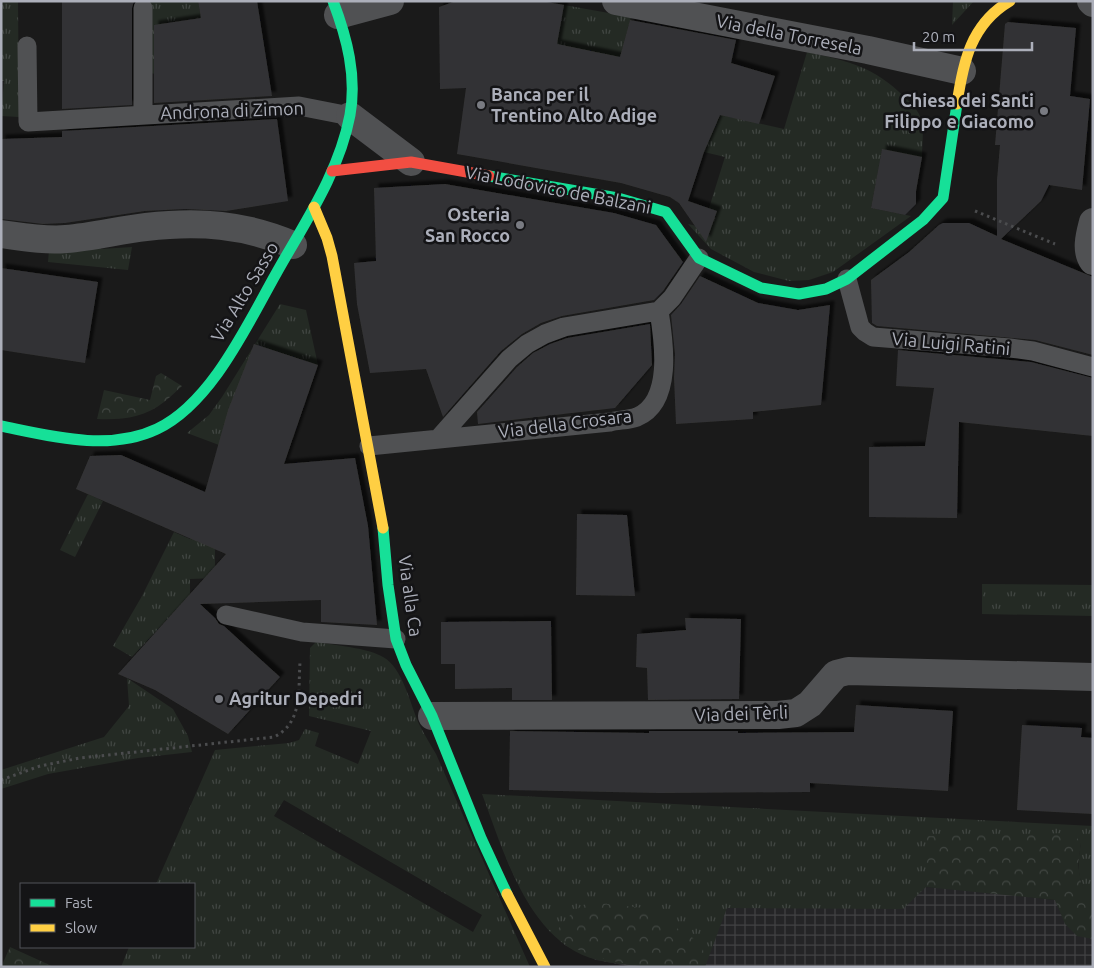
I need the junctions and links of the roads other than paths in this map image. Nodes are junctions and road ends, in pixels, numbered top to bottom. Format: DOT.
graph roads {
  1 [pos="390,1"];
  2 [pos="616,1"];
  3 [pos="1010,1"];
  4 [pos="143,8"];
  5 [pos="336,8"];
  6 [pos="27,46"];
  7 [pos="962,70"];
  8 [pos="144,115"];
  9 [pos="350,116"];
  10 [pos="411,162"];
  11 [pos="332,171"];
  12 [pos="314,207"];
  13 [pos="1093,222"];
  14 [pos="1,234"];
  15 [pos="292,246"];
  16 [pos="699,258"];
  17 [pos="1092,260"];
  18 [pos="847,279"];
  19 [pos="659,311"];
  20 [pos="1093,367"];
  21 [pos="1,426"];
  22 [pos="438,439"];
  23 [pos="369,446"];
  24 [pos="226,615"];
  25 [pos="396,639"];
  26 [pos="1093,677"];
  27 [pos="432,716"];
  28 [pos="545,967"];
  1 -- 5 [label="street"];
  2 -- 7 [label="street, Via della Torresela"];
  3 -- 7 [label="street"];
  4 -- 8 [label="lane, Androna di Zimon"];
  5 -- 9 [label="street, Via Alto Sasso"];
  6 -- 8 [label="lane, Androna di Zimon"];
  7 -- 18 [label="street, Via Lodovico de Balzani"];
  8 -- 9 [label="lane, Androna di Zimon"];
  9 -- 10 [label="street, Via Lodovico de Balzani"];
  9 -- 11 [label="street, Via Alto Sasso"];
  10 -- 11 [label="street, Via Lodovico de Balzani"];
  10 -- 16 [label="street, Via Lodovico de Balzani"];
  11 -- 12 [label="street, Via Alto Sasso"];
  12 -- 15 [label="street, Via Alto Sasso"];
  12 -- 23 [label="street, Via alla Ca"];
  13 -- 17 [label="street"];
  14 -- 15 [label="street"];
  15 -- 21 [label="street, Via Alto Sasso"];
  16 -- 18 [label="street, Via Lodovico de Balzani"];
  16 -- 19 [label="lane"];
  18 -- 20 [label="lane, Via Luigi Ratini"];
  19 -- 22 [label="lane"];
  19 -- 22 [label="lane, Via della Crosara"];
  22 -- 23 [label="lane, Via della Crosara"];
  23 -- 25 [label="street, Via alla Ca"];
  24 -- 25 [label="lane"];
  25 -- 27 [label="street, Via alla Ca"];
  26 -- 27 [label="street, Via dei Tèrli"];
  27 -- 28 [label="street, Via alla Ca"];
}
